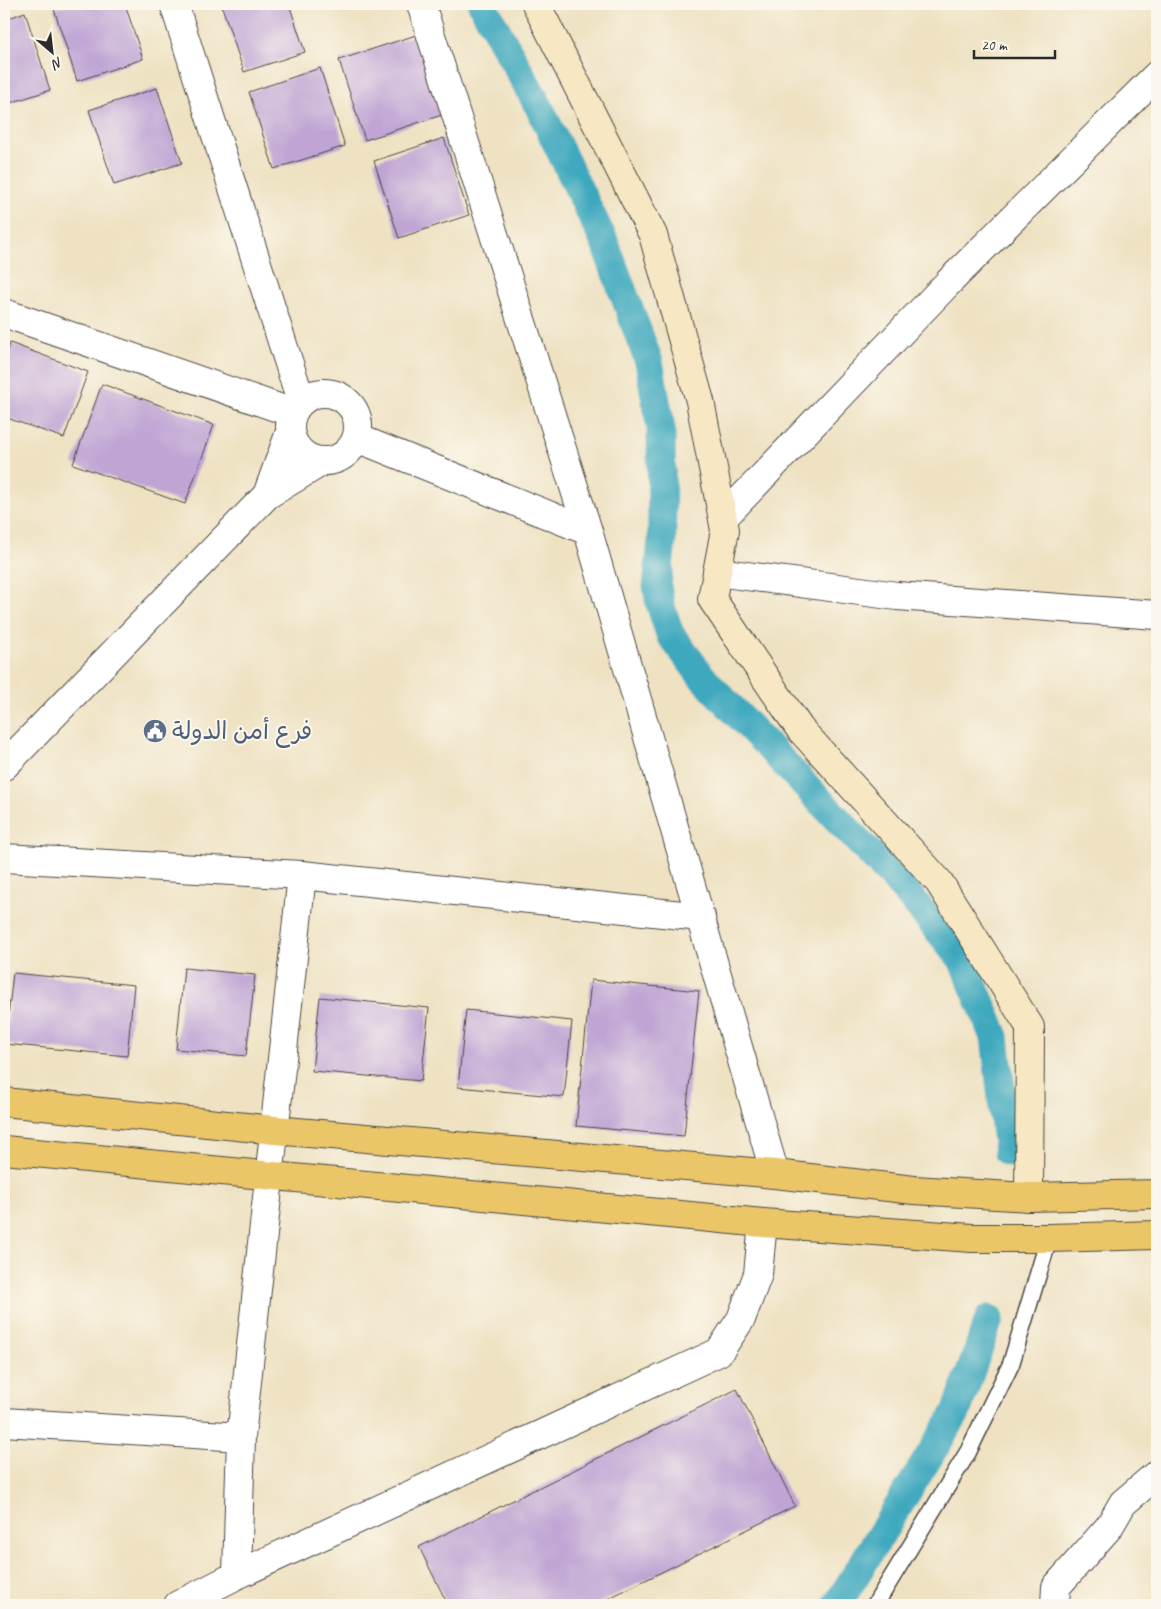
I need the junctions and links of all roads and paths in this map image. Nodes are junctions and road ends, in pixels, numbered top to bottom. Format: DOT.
graph roads {
  1 [pos="174,4"];
  2 [pos="422,4"];
  3 [pos="536,4"];
  4 [pos="1157,74"];
  5 [pos="4,313"];
  6 [pos="284,343"];
  7 [pos="331,392"];
  8 [pos="294,415"];
  9 [pos="357,438"];
  10 [pos="323,461"];
  11 [pos="267,495"];
  12 [pos="723,518"];
  13 [pos="588,531"];
  14 [pos="717,572"];
  15 [pos="1157,615"];
  16 [pos="4,766"];
  17 [pos="4,858"];
  18 [pos="302,875"];
  19 [pos="701,917"];
  20 [pos="4,1102"];
  21 [pos="275,1130"];
  22 [pos="4,1150"];
  23 [pos="775,1174"];
  24 [pos="271,1175"];
  25 [pos="1157,1194"];
  26 [pos="1028,1197"];
  27 [pos="764,1223"];
  28 [pos="1157,1235"];
  29 [pos="1049,1238"];
  30 [pos="4,1422"];
  31 [pos="241,1437"];
  32 [pos="1157,1474"];
  33 [pos="237,1575"];
  34 [pos="178,1605"];
  35 [pos="875,1605"];
  36 [pos="1055,1605"];
  1 -- 6 [label="street"];
  2 -- 13 [label="street"];
  3 -- 12 [label="street"];
  4 -- 12 [label="street"];
  5 -- 8 [label="street"];
  6 -- 7 [label="street"];
  6 -- 8 [label="street"];
  7 -- 8 [label="street"];
  7 -- 9 [label="street"];
  8 -- 10 [label="street"];
  8 -- 11 [label="street"];
  9 -- 10 [label="street"];
  9 -- 13 [label="street"];
  10 -- 11 [label="street"];
  11 -- 16 [label="street"];
  12 -- 14 [label="street"];
  13 -- 19 [label="street"];
  14 -- 15 [label="street"];
  14 -- 26 [label="street"];
  17 -- 18 [label="street"];
  18 -- 19 [label="street"];
  18 -- 21 [label="street"];
  19 -- 23 [label="street"];
  20 -- 21 [label="main road"];
  21 -- 23 [label="main road"];
  21 -- 24 [label="street"];
  22 -- 24 [label="main road"];
  23 -- 26 [label="main road"];
  24 -- 27 [label="main road"];
  24 -- 31 [label="street"];
  25 -- 26 [label="main road"];
  27 -- 29 [label="main road"];
  27 -- 33 [label="street"];
  28 -- 29 [label="main road"];
  29 -- 35 [label="lane"];
  30 -- 31 [label="street"];
  31 -- 33 [label="street"];
  32 -- 36 [label="street"];
  33 -- 34 [label="street"];
}
